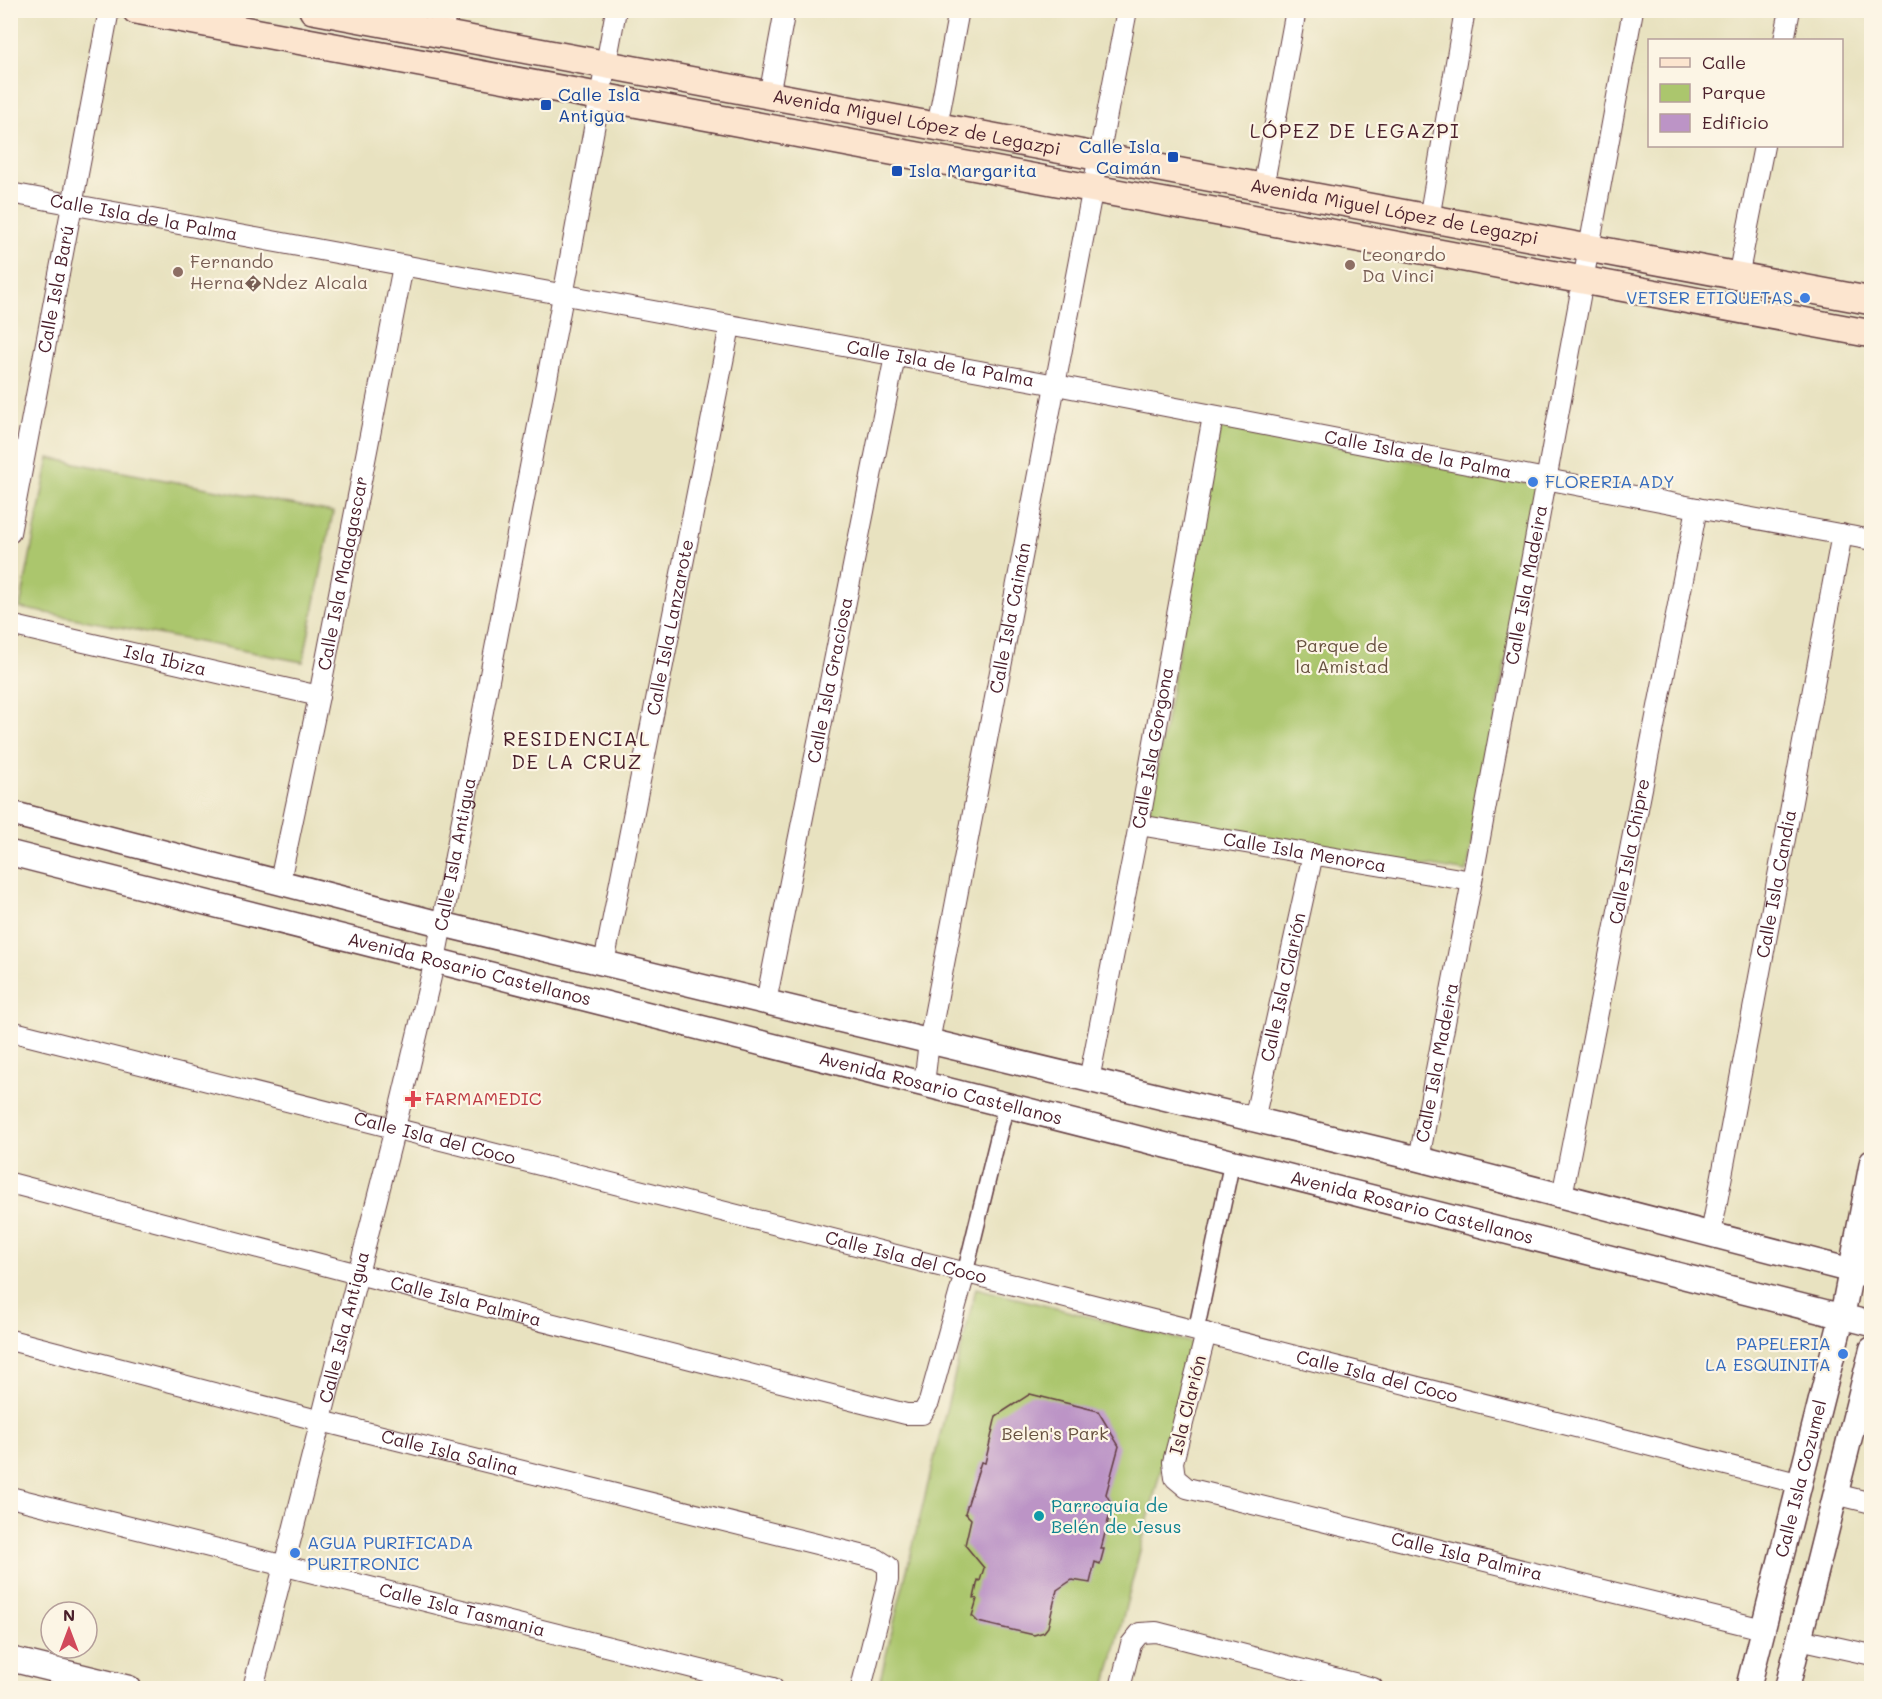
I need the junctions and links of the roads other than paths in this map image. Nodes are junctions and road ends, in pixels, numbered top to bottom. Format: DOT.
graph roads {
  1 [pos="109,10"];
  2 [pos="136,10"];
  3 [pos="313,10"];
  4 [pos="616,10"];
  5 [pos="785,10"];
  6 [pos="959,10"];
  7 [pos="1127,10"];
  8 [pos="1296,10"];
  9 [pos="1465,10"];
  10 [pos="1632,10"];
  11 [pos="1790,10"];
  12 [pos="444,22"];
  13 [pos="1784,39"];
  14 [pos="606,65"];
  15 [pos="769,96"];
  16 [pos="600,97"];
  17 [pos="937,127"];
  18 [pos="1764,147"];
  19 [pos="1099,157"];
  20 [pos="1263,188"];
  21 [pos="1093,189"];
  22 [pos="10,193"];
  23 [pos="72,204"];
  24 [pos="1429,219"];
  25 [pos="1588,248"];
  26 [pos="403,266"];
  27 [pos="1738,277"];
  28 [pos="1582,280"];
  29 [pos="563,296"];
  30 [pos="1872,302"];
  31 [pos="730,326"];
  32 [pos="1872,334"];
  33 [pos="895,356"];
  34 [pos="1056,385"];
  35 [pos="1213,416"];
  36 [pos="1546,479"];
  37 [pos="1697,508"];
  38 [pos="10,534"];
  39 [pos="1842,534"];
  40 [pos="1872,540"];
  41 [pos="10,625"];
  42 [pos="319,696"];
  43 [pos="10,813"];
  44 [pos="1139,825"];
  45 [pos="10,853"];
  46 [pos="1313,854"];
  47 [pos="1472,881"];
  48 [pos="280,882"];
  49 [pos="441,924"];
  50 [pos="435,960"];
  51 [pos="604,963"];
  52 [pos="766,1002"];
  53 [pos="10,1031"];
  54 [pos="929,1042"];
  55 [pos="1089,1080"];
  56 [pos="924,1084"];
  57 [pos="1006,1105"];
  58 [pos="1254,1120"];
  59 [pos="396,1128"];
  60 [pos="1419,1159"];
  61 [pos="1232,1162"];
  62 [pos="1872,1162"];
  63 [pos="10,1183"];
  64 [pos="1562,1196"];
  65 [pos="1711,1234"];
  66 [pos="965,1273"];
  67 [pos="1861,1273"];
  68 [pos="358,1274"];
  69 [pos="1842,1317"];
  70 [pos="1872,1324"];
  71 [pos="1201,1332"];
  72 [pos="10,1340"];
  73 [pos="1872,1349"];
  74 [pos="321,1421"];
  75 [pos="1175,1478"];
  76 [pos="1801,1484"];
  77 [pos="1835,1494"];
  78 [pos="10,1497"];
  79 [pos="1872,1503"];
  80 [pos="284,1566"];
  81 [pos="1763,1629"];
  82 [pos="1799,1638"];
  83 [pos="1872,1656"];
  84 [pos="10,1659"];
  85 [pos="129,1689"];
  86 [pos="253,1689"];
  87 [pos="773,1689"];
  88 [pos="861,1689"];
  89 [pos="1120,1689"];
  90 [pos="1373,1689"];
  91 [pos="1749,1689"];
  92 [pos="1787,1689"];
  1 -- 23 [label="street, Calle Isla Barú"];
  2 -- 16 [label="main road, Avenida Miguel López de Legazpi"];
  3 -- 12 [label="main road, Avenida Miguel López de Legazpi"];
  4 -- 14 [label="street, Calle Isla Antigua"];
  5 -- 15 [label="street"];
  6 -- 17 [label="street"];
  7 -- 19 [label="street, Calle Isla Caimán"];
  8 -- 20 [label="street"];
  9 -- 24 [label="street"];
  10 -- 25 [label="street, Calle Isla Madeira"];
  11 -- 13 [label="street"];
  12 -- 14 [label="main road, Avenida Miguel López de Legazpi"];
  14 -- 15 [label="main road, Avenida Miguel López de Legazpi"];
  14 -- 16 [label="street, Calle Isla Antigua"];
  15 -- 17 [label="main road, Avenida Miguel López de Legazpi"];
  16 -- 21 [label="main road, Avenida Miguel López de Legazpi"];
  16 -- 29 [label="street, Calle Isla Antigua"];
  17 -- 19 [label="main road, Avenida Miguel López de Legazpi"];
  18 -- 27 [label="street"];
  19 -- 20 [label="main road, Avenida Miguel López de Legazpi"];
  19 -- 21 [label="street, Calle Isla Caimán"];
  20 -- 24 [label="main road, Avenida Miguel López de Legazpi"];
  21 -- 28 [label="main road, Avenida Miguel López de Legazpi"];
  21 -- 34 [label="street, Calle Isla Caimán"];
  22 -- 23 [label="street, Calle Isla de la Palma"];
  23 -- 26 [label="street, Calle Isla de la Palma"];
  23 -- 38 [label="street, Calle Isla Barú"];
  24 -- 25 [label="main road, Avenida Miguel López de Legazpi"];
  25 -- 27 [label="main road, Avenida Miguel López de Legazpi"];
  25 -- 28 [label="street, Calle Isla Madeira"];
  26 -- 29 [label="street, Calle Isla de la Palma"];
  26 -- 42 [label="street, Calle Isla Madagascar"];
  27 -- 30 [label="main road, Avenida Miguel López de Legazpi"];
  28 -- 32 [label="main road, Avenida Miguel López de Legazpi"];
  28 -- 36 [label="street, Calle Isla Madeira"];
  29 -- 31 [label="street, Calle Isla de la Palma"];
  29 -- 49 [label="street, Calle Isla Antigua"];
  31 -- 33 [label="street, Calle Isla de la Palma"];
  31 -- 51 [label="street, Calle Isla Lanzarote"];
  33 -- 34 [label="street, Calle Isla de la Palma"];
  33 -- 52 [label="street, Calle Isla Graciosa"];
  34 -- 35 [label="street, Calle Isla de la Palma"];
  34 -- 54 [label="street, Calle Isla Caimán"];
  35 -- 36 [label="street, Calle Isla de la Palma"];
  35 -- 44 [label="street, Calle Isla Gorgona"];
  36 -- 37 [label="street, Calle Isla de la Palma"];
  36 -- 47 [label="street, Calle Isla Madeira"];
  37 -- 39 [label="street, Calle Isla de la Palma"];
  37 -- 64 [label="street, Calle Isla Chipre"];
  39 -- 40 [label="street, Calle Isla de la Palma"];
  39 -- 65 [label="street, Calle Isla Candia"];
  41 -- 42 [label="street, Isla Ibiza"];
  42 -- 48 [label="street, Calle Isla Madagascar"];
  43 -- 48 [label="street, Avenida Rosario Castellanos"];
  44 -- 46 [label="street, Calle Isla Menorca"];
  44 -- 55 [label="street, Calle Isla Gorgona"];
  45 -- 50 [label="street, Avenida Rosario Castellanos"];
  46 -- 47 [label="street, Calle Isla Menorca"];
  46 -- 58 [label="street, Calle Isla Clarión"];
  47 -- 60 [label="street, Calle Isla Madeira"];
  48 -- 49 [label="street, Avenida Rosario Castellanos"];
  49 -- 50 [label="street, Calle Isla Antigua"];
  49 -- 51 [label="street, Avenida Rosario Castellanos"];
  50 -- 56 [label="street, Avenida Rosario Castellanos"];
  50 -- 59 [label="street, Calle Isla Antigua"];
  51 -- 52 [label="street, Avenida Rosario Castellanos"];
  52 -- 54 [label="street, Avenida Rosario Castellanos"];
  53 -- 59 [label="street, Calle Isla del Coco"];
  54 -- 55 [label="street, Avenida Rosario Castellanos"];
  54 -- 56 [label="street, Calle Isla Caimán"];
  55 -- 58 [label="street, Avenida Rosario Castellanos"];
  56 -- 57 [label="street, Avenida Rosario Castellanos"];
  57 -- 61 [label="street, Avenida Rosario Castellanos"];
  57 -- 66 [label="street"];
  58 -- 60 [label="street, Avenida Rosario Castellanos"];
  59 -- 66 [label="street, Calle Isla del Coco"];
  59 -- 68 [label="street, Calle Isla Antigua"];
  60 -- 64 [label="street, Avenida Rosario Castellanos"];
  61 -- 69 [label="street, Avenida Rosario Castellanos"];
  61 -- 71 [label="street"];
  62 -- 67 [label="street, Calle Isla Cozumel"];
  63 -- 68 [label="street, Calle Isla Palmira"];
  64 -- 65 [label="street, Avenida Rosario Castellanos"];
  65 -- 67 [label="street, Avenida Rosario Castellanos"];
  66 -- 68 [label="street, Calle Isla Palmira"];
  66 -- 71 [label="street, Calle Isla del Coco"];
  67 -- 69 [label="street, Calle Isla Cozumel"];
  68 -- 74 [label="street, Calle Isla Antigua"];
  69 -- 70 [label="street, Avenida Rosario Castellanos"];
  69 -- 76 [label="street, Calle Isla Cozumel"];
  71 -- 75 [label="street, Isla Clarión"];
  71 -- 76 [label="street, Calle Isla del Coco"];
  72 -- 74 [label="street, Calle Isla Salina"];
  73 -- 77 [label="street, Calle Isla Cozumel"];
  74 -- 80 [label="street, Calle Isla Antigua"];
  74 -- 88 [label="street, Calle Isla Salina"];
  75 -- 81 [label="street, Calle Isla Palmira"];
  76 -- 81 [label="street, Calle Isla Cozumel"];
  77 -- 79 [label="street"];
  77 -- 82 [label="street, Calle Isla Cozumel"];
  78 -- 80 [label="street, Calle Isla Tasmania"];
  80 -- 86 [label="street, Calle Isla Antigua"];
  80 -- 87 [label="street, Calle Isla Tasmania"];
  81 -- 91 [label="street, Calle Isla Cozumel"];
  82 -- 83 [label="street"];
  82 -- 92 [label="street, Calle Isla Cozumel"];
  84 -- 85 [label="street"];
  89 -- 90 [label="street"];
}
